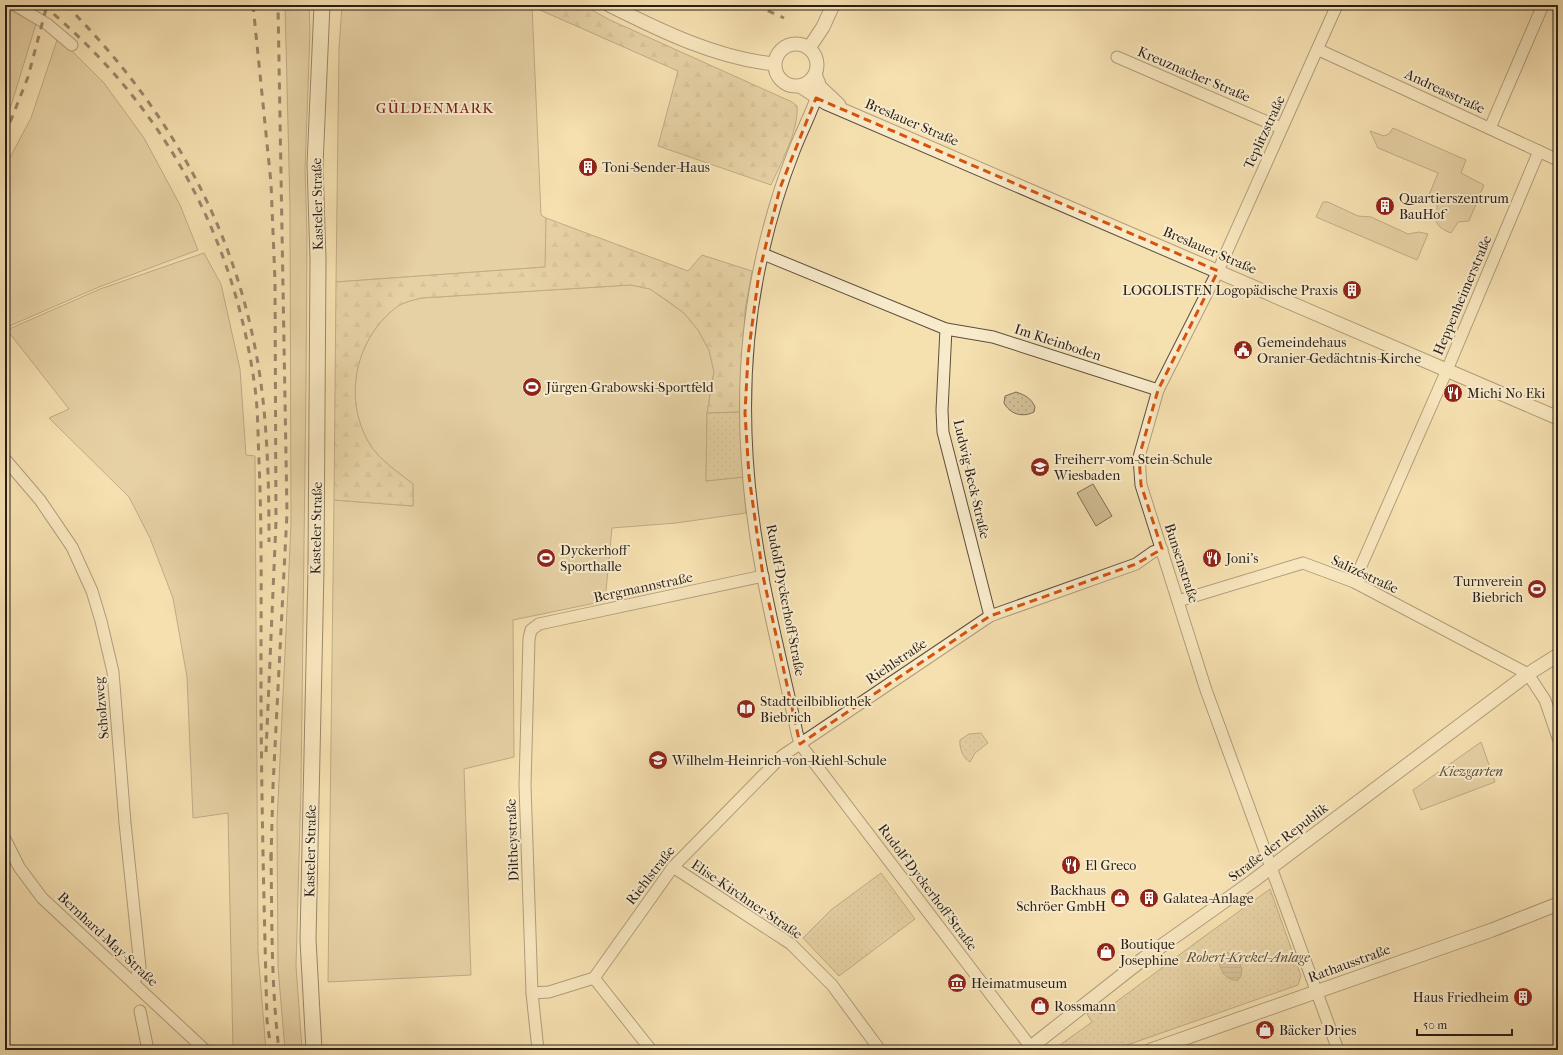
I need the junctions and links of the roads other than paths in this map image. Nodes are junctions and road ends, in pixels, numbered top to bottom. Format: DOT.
graph roads {
  1 [pos="15,5"];
  2 [pos="322,5"];
  3 [pos="609,5"];
  4 [pos="833,5"];
  5 [pos="1337,5"];
  6 [pos="1543,5"];
  7 [pos="72,46"];
  8 [pos="809,48"];
  9 [pos="1319,50"];
  10 [pos="1117,57"];
  11 [pos="774,64"];
  12 [pos="815,74"];
  13 [pos="800,86"];
  14 [pos="818,92"];
  15 [pos="1282,128"];
  16 [pos="1490,128"];
  17 [pos="1539,151"];
  18 [pos="1558,160"];
  19 [pos="763,254"];
  20 [pos="1218,271"];
  21 [pos="946,329"];
  22 [pos="1447,370"];
  23 [pos="1158,390"];
  24 [pos="1558,418"];
  25 [pos="5,459"];
  26 [pos="1162,549"];
  27 [pos="763,576"];
  28 [pos="1354,582"];
  29 [pos="1178,601"];
  30 [pos="990,616"];
  31 [pos="531,630"];
  32 [pos="1558,655"];
  33 [pos="1528,674"];
  34 [pos="1558,738"];
  35 [pos="800,744"];
  36 [pos="5,839"];
  37 [pos="672,867"];
  38 [pos="1270,868"];
  39 [pos="1558,904"];
  40 [pos="594,978"];
  41 [pos="134,983"];
  42 [pos="1317,992"];
  43 [pos="532,994"];
  44 [pos="140,1011"];
  45 [pos="1030,1049"];
  46 [pos="148,1050"];
  47 [pos="205,1050"];
  48 [pos="314,1050"];
  49 [pos="538,1050"];
  50 [pos="651,1050"];
  51 [pos="880,1050"];
  52 [pos="1151,1050"];
  53 [pos="1338,1050"];
  1 -- 7 [label="street"];
  2 -- 48 [label="main road, Kasteler Straße"];
  3 -- 11 [label="street"];
  4 -- 8 [label="street"];
  5 -- 9 [label="street, Teplitzstraße"];
  6 -- 16 [label="street"];
  8 -- 11 [label="street"];
  8 -- 12 [label="street"];
  9 -- 15 [label="street, Teplitzstraße"];
  9 -- 16 [label="street, Andreasstraße"];
  10 -- 15 [label="street, Kreuznacher Straße"];
  11 -- 13 [label="street"];
  12 -- 13 [label="street"];
  12 -- 14 [label="street"];
  13 -- 14 [label="street, Breslauer Straße"];
  14 -- 19 [label="street, Rudolf-Dyckerhoff-Straße"];
  14 -- 20 [label="street, Breslauer Straße"];
  15 -- 20 [label="street, Teplitzstraße"];
  16 -- 17 [label="street, Andreasstraße"];
  17 -- 18 [label="street, Andreasstraße"];
  17 -- 22 [label="street, Heppenheimerstraße"];
  19 -- 21 [label="street"];
  19 -- 27 [label="street, Rudolf-Dyckerhoff-Straße"];
  20 -- 22 [label="street, Breslauer Straße"];
  20 -- 23 [label="street, Bunsenstraße"];
  21 -- 23 [label="street, Im Kleinboden"];
  21 -- 30 [label="street, Ludwig-Beck-Straße"];
  22 -- 24 [label="street, Breslauer Straße"];
  22 -- 28 [label="street, Heppenheimerstraße"];
  23 -- 26 [label="street, Bunsenstraße"];
  25 -- 41 [label="street, Scholzweg"];
  26 -- 29 [label="street, Bunsenstraße"];
  26 -- 30 [label="street, Riehlstraße"];
  27 -- 31 [label="street, Bergmannstraße"];
  27 -- 35 [label="street, Rudolf-Dyckerhoff-Straße"];
  28 -- 29 [label="street, Salizéstraße"];
  28 -- 33 [label="street, Salizéstraße"];
  29 -- 38 [label="street, Bunsenstraße"];
  30 -- 35 [label="street, Riehlstraße"];
  31 -- 43 [label="street, Diltheystraße"];
  32 -- 33 [label="street, Straße der Republik"];
  33 -- 34 [label="street"];
  33 -- 38 [label="street, Straße der Republik"];
  35 -- 37 [label="street, Riehlstraße"];
  35 -- 45 [label="street, Rudolf-Dyckerhoff-Straße"];
  36 -- 41 [label="street, Bernhard-May-Straße"];
  37 -- 40 [label="street, Riehlstraße"];
  37 -- 51 [label="street, Elise-Kirchner-Straße"];
  38 -- 42 [label="street"];
  38 -- 45 [label="street, Straße der Republik"];
  39 -- 42 [label="street, Rathausstraße"];
  40 -- 43 [label="street"];
  40 -- 50 [label="street"];
  41 -- 47 [label="street, Bernhard-May-Straße"];
  42 -- 52 [label="street, Rathausstraße"];
  42 -- 53 [label="street"];
  43 -- 49 [label="street, Diltheystraße"];
  44 -- 46 [label="street"];
}
